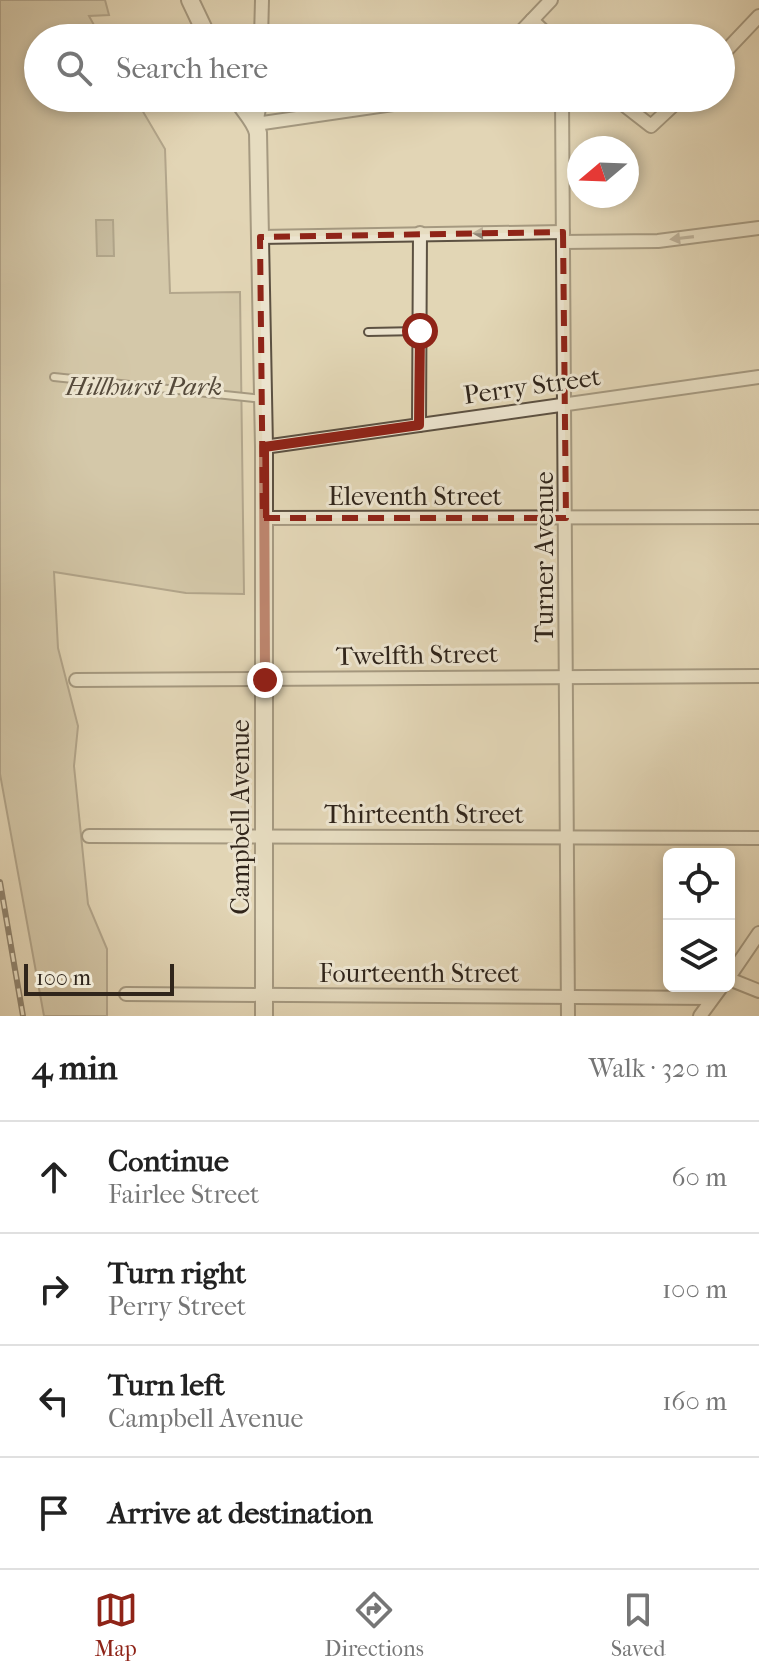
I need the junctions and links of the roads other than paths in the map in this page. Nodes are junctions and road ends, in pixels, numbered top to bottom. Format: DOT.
graph roads {
  1 [pos="190,0"];
  2 [pos="262,0"];
  3 [pos="551,0"];
  4 [pos="759,16"];
  5 [pos="532,20"];
  6 [pos="201,24"];
  7 [pos="261,24"];
  8 [pos="528,24"];
  9 [pos="536,24"];
  10 [pos="735,41"];
  11 [pos="244,112"];
  12 [pos="258,112"];
  13 [pos="338,112"];
  14 [pos="562,112"];
  15 [pos="633,112"];
  16 [pos="666,112"];
  17 [pos="256,124"];
  18 [pos="759,228"];
  19 [pos="420,233"];
  20 [pos="260,237"];
  21 [pos="563,237"];
  22 [pos="420,331"];
  23 [pos="368,332"];
  24 [pos="54,377"];
  25 [pos="759,377"];
  26 [pos="263,399"];
  27 [pos="564,403"];
  28 [pos="419,425"];
  29 [pos="264,447"];
  30 [pos="759,517"];
  31 [pos="263,518"];
  32 [pos="566,518"];
  33 [pos="566,675"];
  34 [pos="759,676"];
  35 [pos="76,680"];
  36 [pos="265,680"];
  37 [pos="89,836"];
  38 [pos="265,836"];
  39 [pos="569,837"];
  40 [pos="759,838"];
  41 [pos="759,933"];
  42 [pos="735,969"];
  43 [pos="735,981"];
  44 [pos="759,991"];
  45 [pos="717,992"];
  46 [pos="126,994"];
  47 [pos="264,995"];
  48 [pos="568,995"];
  49 [pos="712,998"];
  50 [pos="264,1016"];
  51 [pos="568,1016"];
  52 [pos="700,1016"];
  1 -- 6 [label="street"];
  2 -- 7 [label="street"];
  3 -- 5 [label="street"];
  4 -- 10 [label="street"];
  5 -- 8 [label="street"];
  5 -- 9 [label="street"];
  11 -- 17 [label="street"];
  12 -- 17 [label="street"];
  13 -- 17 [label="street"];
  14 -- 21 [label="street, Turner Avenue"];
  15 -- 16 [label="street"];
  17 -- 20 [label="street, Campbell Avenue"];
  18 -- 21 [label="street, one-way"];
  19 -- 20 [label="street"];
  21 -- 19 [label="street, one-way"];
  19 -- 22 [label="street"];
  20 -- 26 [label="street, Campbell Avenue"];
  21 -- 27 [label="street, Turner Avenue"];
  22 -- 23 [label="lane"];
  22 -- 28 [label="street"];
  24 -- 26 [label="lane"];
  25 -- 27 [label="street, Perry Street"];
  26 -- 29 [label="street, Campbell Avenue"];
  27 -- 28 [label="street, Perry Street"];
  27 -- 32 [label="street, Turner Avenue"];
  28 -- 29 [label="street, Perry Street"];
  29 -- 31 [label="street, Campbell Avenue"];
  30 -- 32 [label="street, Eleventh Street"];
  31 -- 32 [label="street, Eleventh Street"];
  31 -- 36 [label="street, Campbell Avenue"];
  32 -- 33 [label="street, Turner Avenue"];
  33 -- 34 [label="street, Twelfth Street"];
  33 -- 36 [label="street, Twelfth Street"];
  33 -- 39 [label="street, Turner Avenue"];
  35 -- 36 [label="street, Twelfth Street"];
  36 -- 38 [label="street, Campbell Avenue"];
  37 -- 38 [label="street, Thirteenth Street"];
  38 -- 39 [label="street, Thirteenth Street"];
  38 -- 47 [label="street, Campbell Avenue"];
  39 -- 40 [label="street, Thirteenth Street"];
  39 -- 48 [label="street, Turner Avenue"];
  41 -- 42 [label="street"];
  43 -- 44 [label="street"];
  45 -- 49 [label="street"];
  46 -- 47 [label="street, Fourteenth Street"];
  47 -- 48 [label="street, Fourteenth Street"];
  47 -- 50 [label="street, Campbell Avenue"];
  48 -- 49 [label="street, Fourteenth Street"];
  48 -- 51 [label="street, Turner Avenue"];
  49 -- 52 [label="street"];
}
